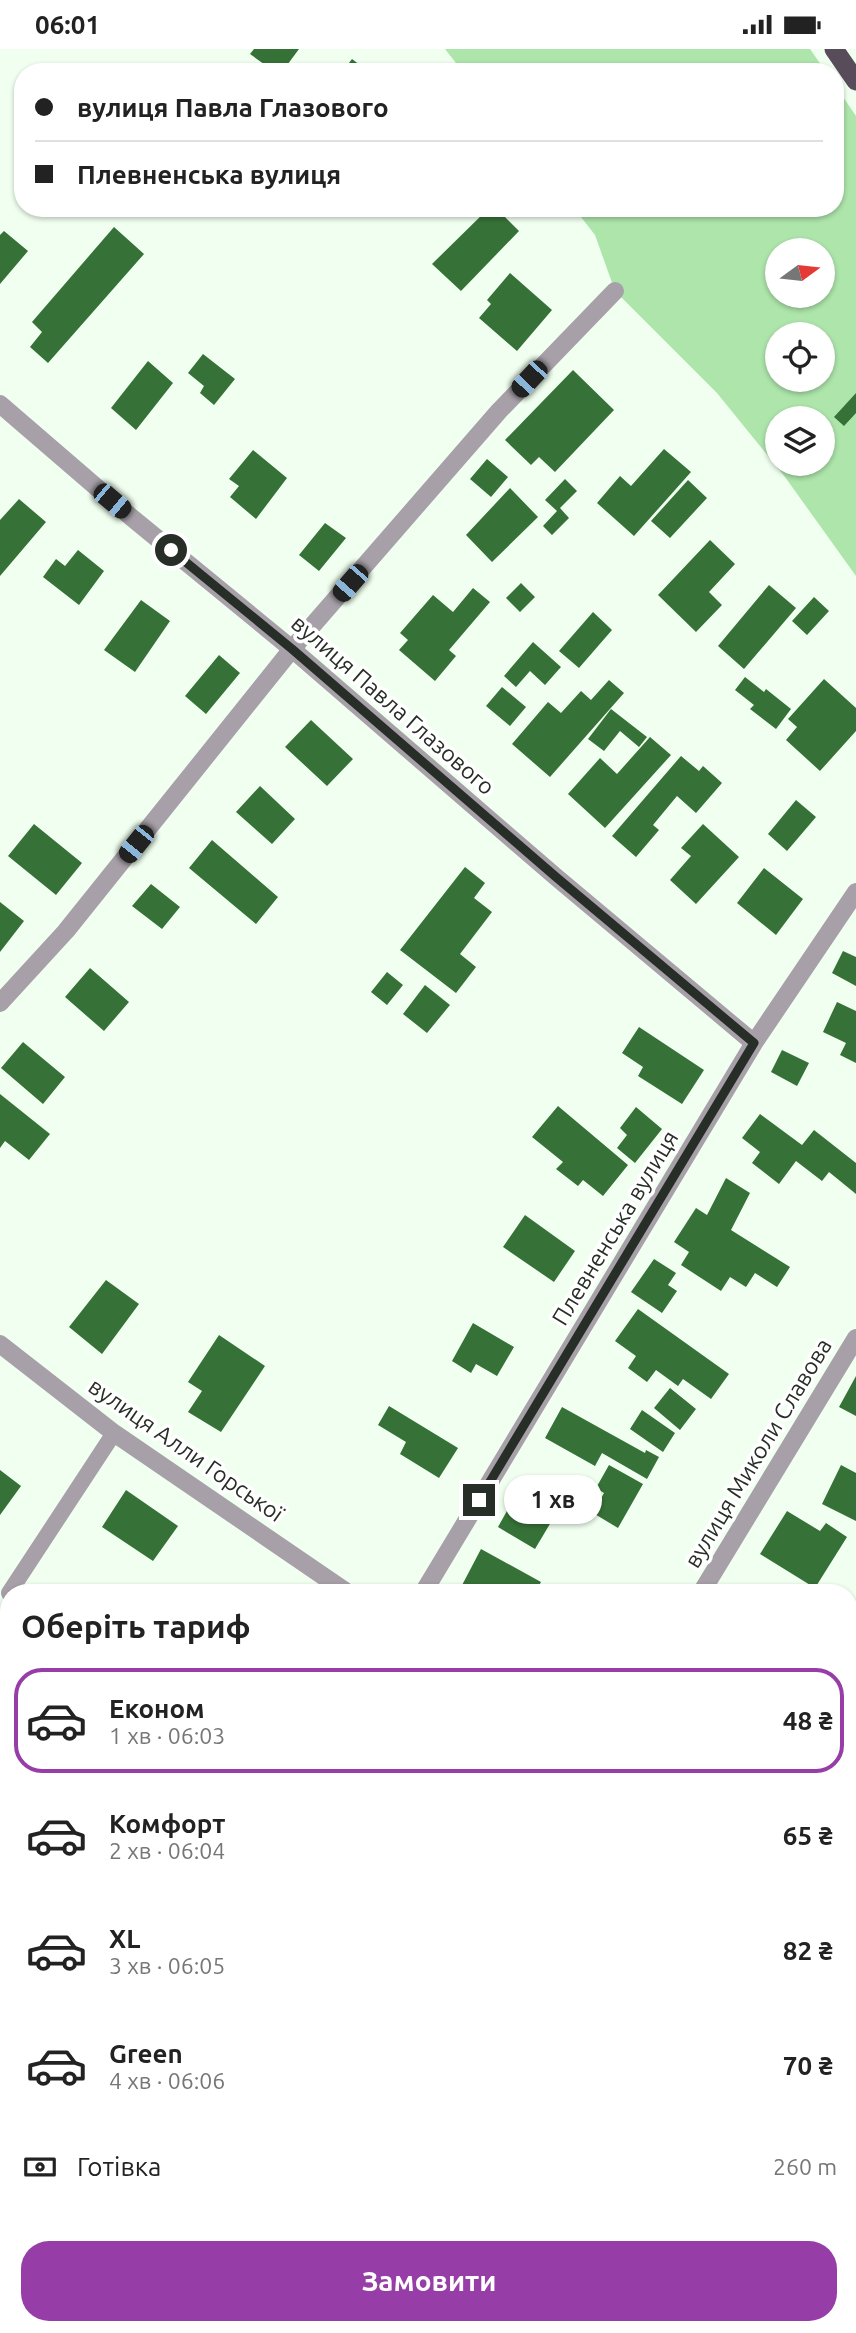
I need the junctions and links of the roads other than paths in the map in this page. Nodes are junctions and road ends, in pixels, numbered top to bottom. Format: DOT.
graph roads {
  1 [pos="844,64"];
  2 [pos="856,81"];
  3 [pos="615,291"];
  4 [pos="0,404"];
  5 [pos="292,649"];
  6 [pos="856,892"];
  7 [pos="0,1003"];
  8 [pos="754,1043"];
  9 [pos="856,1338"];
  10 [pos="0,1344"];
  11 [pos="114,1433"];
  12 [pos="15,1584"];
  13 [pos="335,1584"];
  14 [pos="428,1584"];
  15 [pos="706,1584"];
  1 -- 2 [label="highway"];
  3 -- 5 [label="street"];
  4 -- 5 [label="street, вулиця Павла Глазового"];
  5 -- 7 [label="street"];
  5 -- 8 [label="street, вулиця Павла Глазового"];
  6 -- 8 [label="street, Плевненська вулиця"];
  8 -- 14 [label="street, Плевненська вулиця"];
  9 -- 15 [label="street, вулиця Миколи Славова"];
  10 -- 11 [label="street, вулиця Алли Горської"];
  11 -- 12 [label="lane"];
  11 -- 13 [label="street, вулиця Алли Горської"];
}
